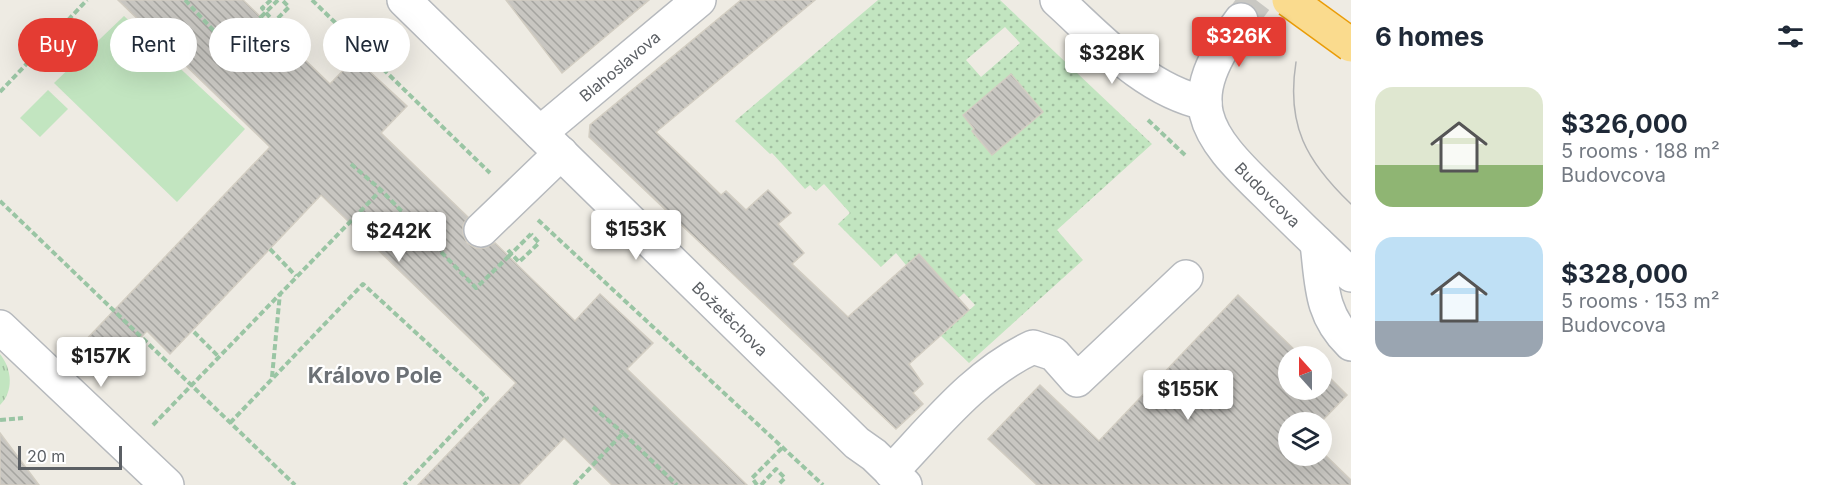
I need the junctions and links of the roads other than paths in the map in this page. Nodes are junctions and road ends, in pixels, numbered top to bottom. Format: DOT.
graph roads {
  1 [pos="404,0"];
  2 [pos="699,0"];
  3 [pos="1057,0"];
  4 [pos="1289,0"];
  5 [pos="1241,20"];
  6 [pos="1351,45"];
  7 [pos="1205,103"];
  8 [pos="550,143"];
  9 [pos="481,230"];
  10 [pos="1317,243"];
  11 [pos="1351,275"];
  12 [pos="1186,277"];
  13 [pos="0,327"];
  14 [pos="1351,344"];
  15 [pos="898,478"];
  16 [pos="167,485"];
  1 -- 8 [label="street, Božetěchova"];
  2 -- 8 [label="street, Blahoslavova"];
  3 -- 7 [label="street"];
  4 -- 6 [label="highway, bridge"];
  5 -- 7 [label="street, Budovcova"];
  7 -- 10 [label="street, Budovcova"];
  8 -- 9 [label="street, Blahoslavova"];
  8 -- 15 [label="street, Božetěchova"];
  10 -- 11 [label="street, Budovcova"];
  10 -- 14 [label="street"];
  12 -- 15 [label="street"];
  13 -- 16 [label="street"];
}
